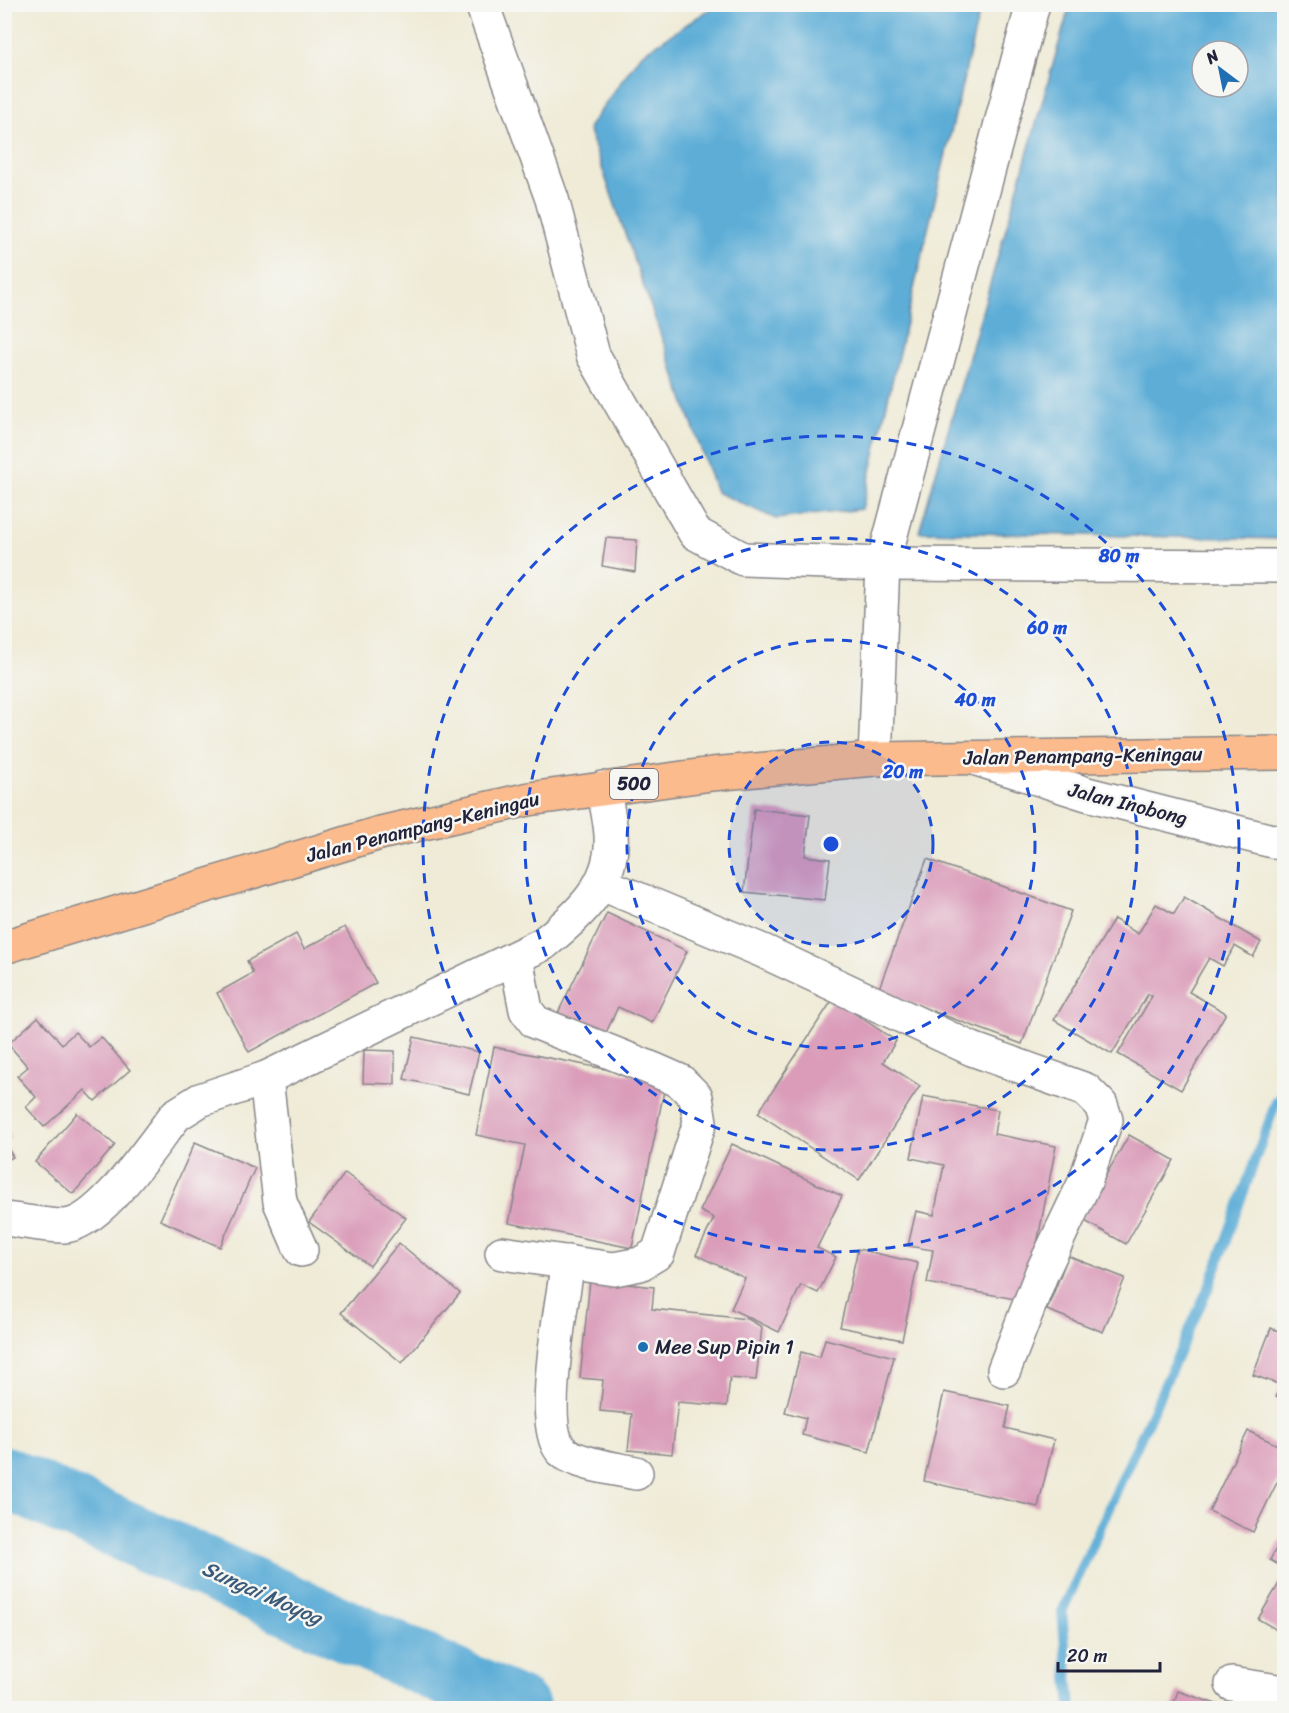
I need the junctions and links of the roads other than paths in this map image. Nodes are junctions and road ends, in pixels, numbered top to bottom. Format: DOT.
graph roads {
  1 [pos="482,4"];
  2 [pos="1033,4"];
  3 [pos="883,564"];
  4 [pos="1284,566"];
  5 [pos="1284,753"];
  6 [pos="973,757"];
  7 [pos="875,759"];
  8 [pos="603,788"];
  9 [pos="1284,844"];
  10 [pos="602,884"];
  11 [pos="4,947"];
  12 [pos="516,958"];
  13 [pos="266,1078"];
  14 [pos="4,1219"];
  15 [pos="300,1250"];
  16 [pos="502,1252"];
  17 [pos="567,1262"];
  18 [pos="1004,1370"];
  19 [pos="636,1473"];
  20 [pos="1232,1684"];
  21 [pos="1284,1692"];
  1 -- 3 [label="street"];
  2 -- 3 [label="street"];
  3 -- 4 [label="street"];
  3 -- 7 [label="street"];
  5 -- 6 [label="main road, Jalan Penampang-Keningau / 500"];
  6 -- 7 [label="main road, Jalan Penampang-Keningau / 500"];
  6 -- 9 [label="street, Jalan Inobong"];
  7 -- 8 [label="main road, Jalan Penampang-Keningau / 500"];
  8 -- 10 [label="street"];
  8 -- 11 [label="main road, Jalan Penampang-Keningau / 500"];
  10 -- 12 [label="street"];
  10 -- 18 [label="street"];
  12 -- 13 [label="street"];
  12 -- 17 [label="street"];
  13 -- 14 [label="street"];
  13 -- 15 [label="street"];
  16 -- 17 [label="street"];
  17 -- 19 [label="street"];
  20 -- 21 [label="street"];
}
